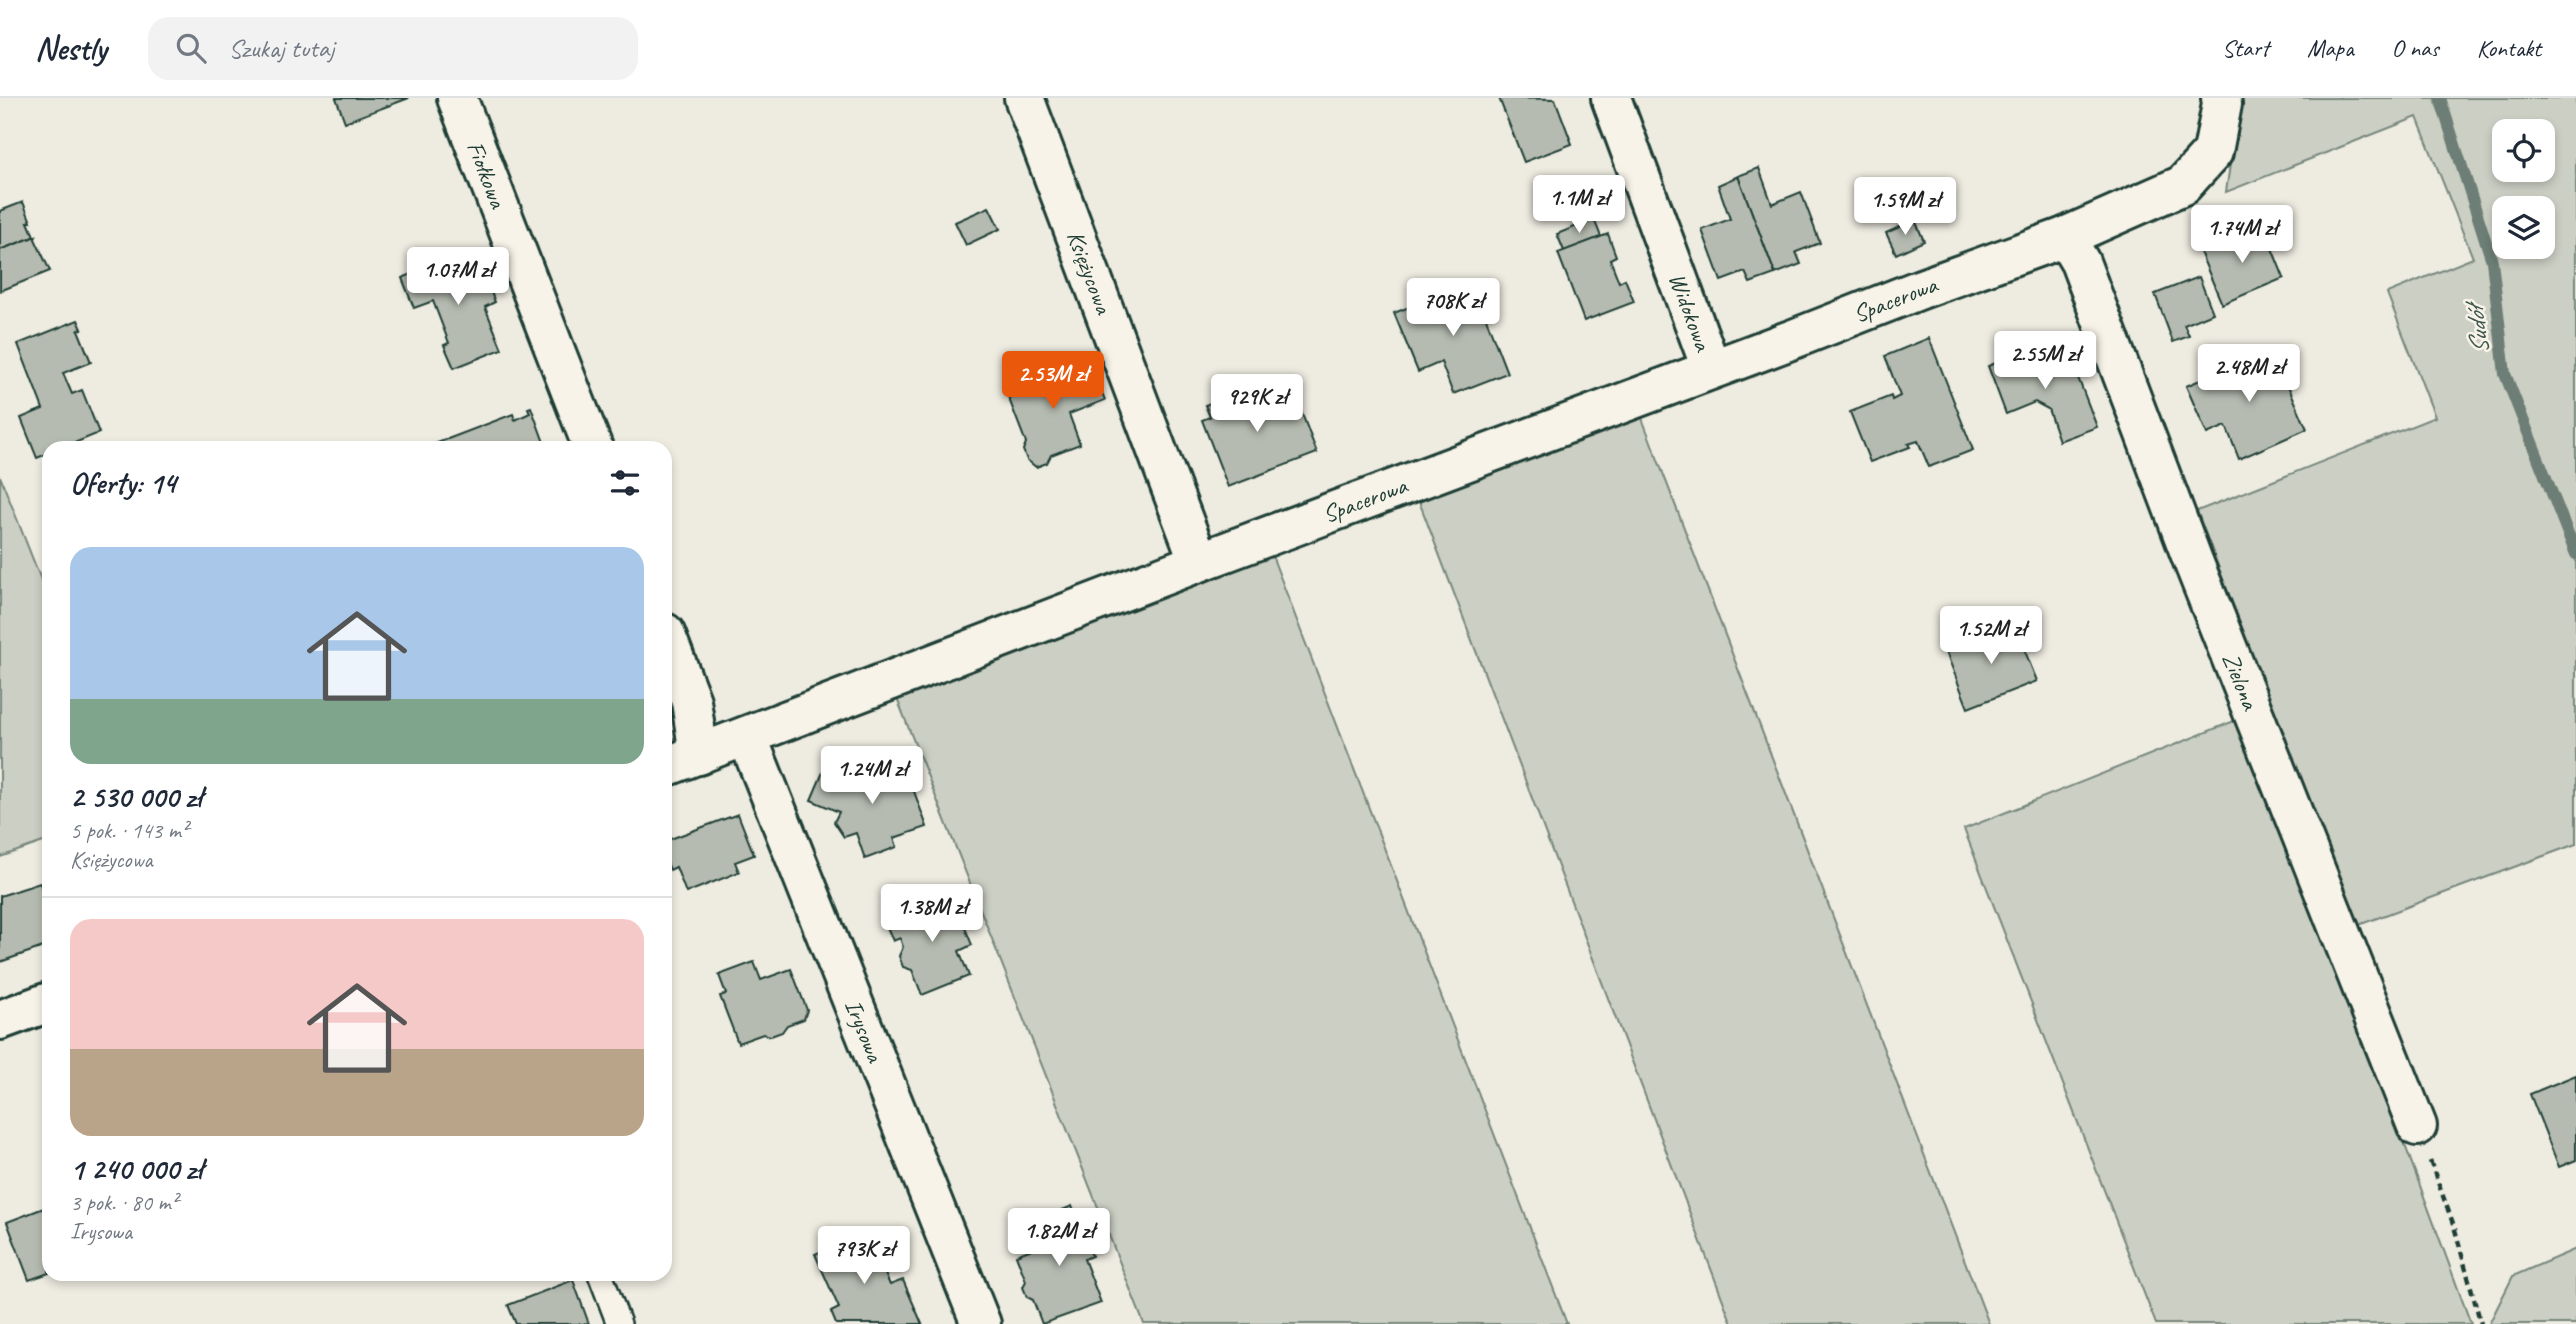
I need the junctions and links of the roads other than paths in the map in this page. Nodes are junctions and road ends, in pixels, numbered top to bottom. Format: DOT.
graph roads {
  1 [pos="457,98"];
  2 [pos="1024,98"];
  3 [pos="1611,98"];
  4 [pos="2221,98"];
  5 [pos="2065,237"];
  6 [pos="1711,368"];
  7 [pos="590,441"];
  8 [pos="1199,562"];
  9 [pos="672,651"];
  10 [pos="747,736"];
  11 [pos="682,761"];
  12 [pos="42,1005"];
  13 [pos="0,1020"];
  14 [pos="2417,1126"];
  15 [pos="603,1281"];
  16 [pos="619,1324"];
  17 [pos="981,1324"];
  1 -- 7 [label="street, Fiołkowa"];
  2 -- 8 [label="street, Księżycowa"];
  3 -- 6 [label="street, Widokowa"];
  4 -- 5 [label="street, Spacerowa"];
  5 -- 6 [label="street, Spacerowa"];
  5 -- 14 [label="street, Zielona"];
  6 -- 8 [label="street, Spacerowa"];
  8 -- 10 [label="street, Spacerowa"];
  9 -- 11 [label="street"];
  10 -- 11 [label="street, Spacerowa"];
  10 -- 17 [label="street, Irysowa"];
  12 -- 13 [label="street"];
  15 -- 16 [label="lane"];
}
